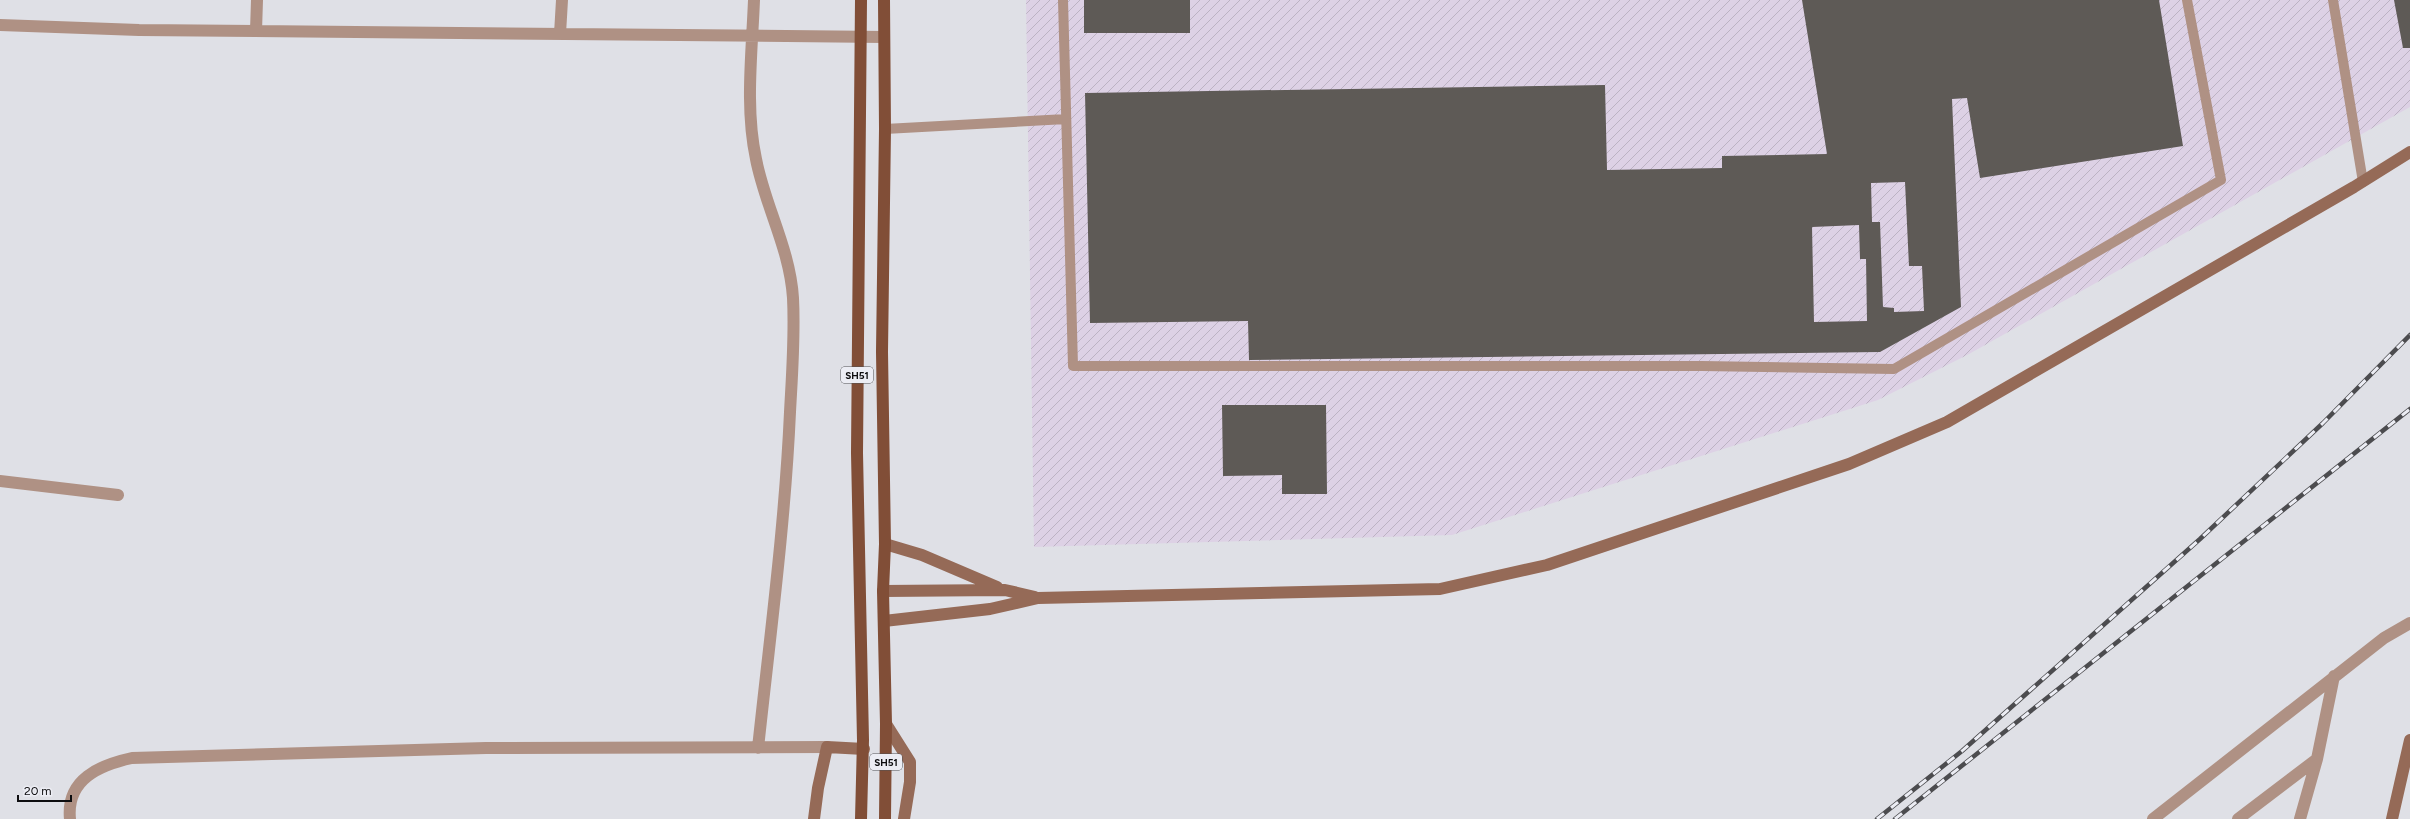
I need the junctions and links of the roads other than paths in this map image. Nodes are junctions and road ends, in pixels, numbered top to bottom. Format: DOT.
graph roads {
  1 [pos="257,0"];
  2 [pos="562,0"];
  3 [pos="754,0"];
  4 [pos="861,0"];
  5 [pos="884,0"];
  6 [pos="1063,0"];
  7 [pos="2187,0"];
  8 [pos="2333,0"];
  9 [pos="0,25"];
  10 [pos="256,31"];
  11 [pos="560,34"];
  12 [pos="753,36"];
  13 [pos="861,36"];
  14 [pos="884,37"];
  15 [pos="1066,118"];
  16 [pos="885,129"];
  17 [pos="2410,152"];
  18 [pos="2363,182"];
  19 [pos="0,481"];
  20 [pos="118,495"];
  21 [pos="885,544"];
  22 [pos="1005,590"];
  23 [pos="883,591"];
  24 [pos="1038,598"];
  25 [pos="884,621"];
  26 [pos="2410,623"];
  27 [pos="2334,676"];
  28 [pos="886,724"];
  29 [pos="2410,740"];
  30 [pos="827,747"];
  31 [pos="758,748"];
  32 [pos="864,749"];
  33 [pos="2317,758"];
  34 [pos="2405,775"];
  35 [pos="70,819"];
  36 [pos="814,819"];
  37 [pos="861,819"];
  38 [pos="885,819"];
  39 [pos="904,819"];
  40 [pos="2153,819"];
  41 [pos="2238,819"];
  42 [pos="2300,819"];
  43 [pos="2392,819"];
  1 -- 10 [label="street"];
  2 -- 11 [label="street"];
  3 -- 12 [label="street"];
  4 -- 13 [label="main road, SH51"];
  5 -- 14 [label="main road, SH51"];
  6 -- 15 [label="lane"];
  7 -- 15 [label="lane"];
  8 -- 18 [label="lane"];
  9 -- 10 [label="street"];
  10 -- 11 [label="street"];
  11 -- 12 [label="street"];
  12 -- 13 [label="street"];
  12 -- 31 [label="street"];
  13 -- 14 [label="street"];
  13 -- 32 [label="main road, SH51"];
  14 -- 16 [label="main road, SH51"];
  15 -- 16 [label="lane"];
  16 -- 21 [label="main road, SH51"];
  17 -- 18 [label="street"];
  18 -- 24 [label="street"];
  19 -- 20 [label="street"];
  21 -- 22 [label="street"];
  21 -- 23 [label="main road, SH51"];
  22 -- 23 [label="street"];
  22 -- 24 [label="street"];
  23 -- 25 [label="main road, SH51"];
  24 -- 25 [label="street"];
  25 -- 28 [label="main road, SH51"];
  26 -- 27 [label="street"];
  27 -- 33 [label="street"];
  27 -- 40 [label="street"];
  28 -- 38 [label="main road, SH51"];
  28 -- 39 [label="street"];
  29 -- 34 [label="street"];
  30 -- 31 [label="street"];
  30 -- 32 [label="street"];
  30 -- 36 [label="street"];
  31 -- 35 [label="street"];
  32 -- 37 [label="main road, SH51"];
  33 -- 41 [label="street"];
  33 -- 42 [label="street"];
  34 -- 43 [label="street"];
}
